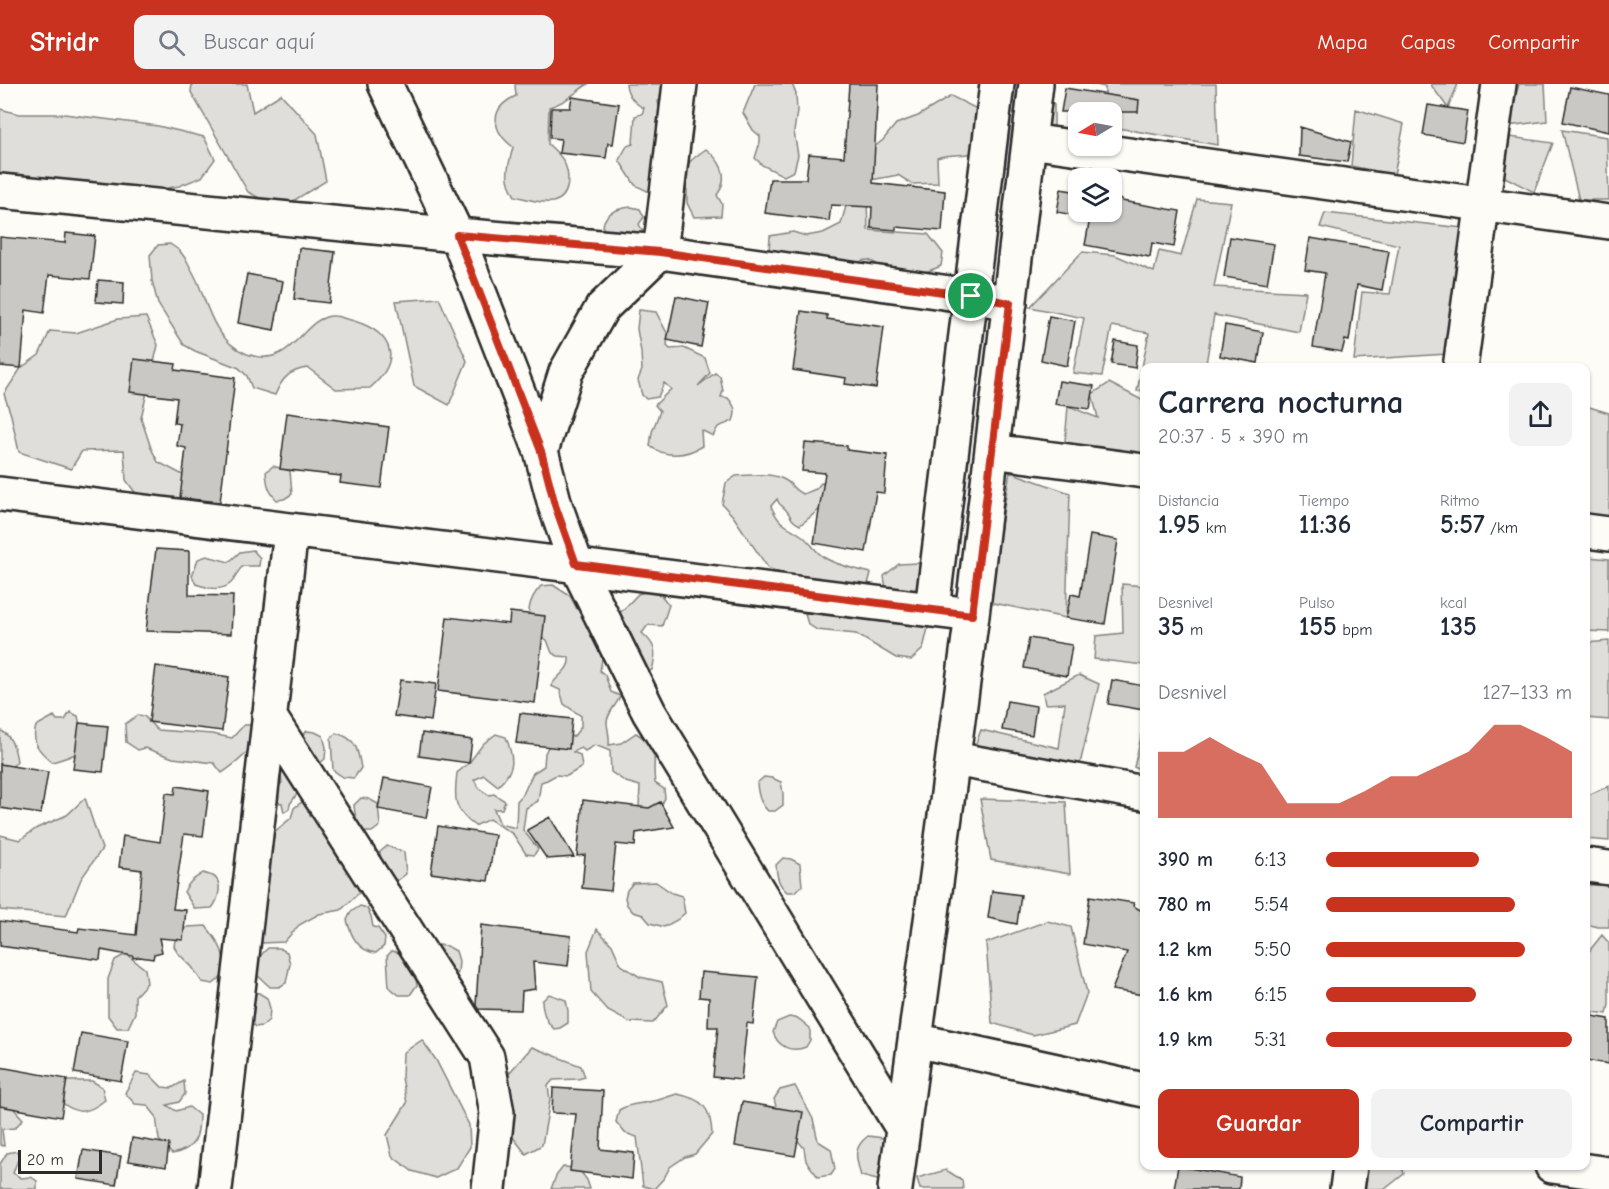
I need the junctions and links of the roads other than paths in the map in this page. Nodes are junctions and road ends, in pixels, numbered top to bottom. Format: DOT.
graph roads {
  1 [pos="385,84"];
  2 [pos="680,84"];
  3 [pos="997,84"];
  4 [pos="1036,84"];
  5 [pos="1499,84"];
  6 [pos="1029,141"];
  7 [pos="0,191"];
  8 [pos="1482,205"];
  9 [pos="1609,222"];
  10 [pos="457,235"];
  11 [pos="660,252"];
  12 [pos="971,296"];
  13 [pos="1010,303"];
  14 [pos="1461,363"];
  15 [pos="541,451"];
  16 [pos="992,451"];
  17 [pos="1140,470"];
  18 [pos="0,494"];
  19 [pos="291,531"];
  20 [pos="1590,532"];
  21 [pos="1609,534"];
  22 [pos="576,564"];
  23 [pos="932,609"];
  24 [pos="972,615"];
  25 [pos="269,716"];
  26 [pos="953,759"];
  27 [pos="1140,791"];
  28 [pos="1590,866"];
  29 [pos="1609,868"];
  30 [pos="915,1040"];
  31 [pos="1140,1089"];
  32 [pos="903,1130"];
  33 [pos="1349,1170"];
  34 [pos="1580,1170"];
  35 [pos="1609,1174"];
  36 [pos="215,1189"];
  37 [pos="489,1189"];
  38 [pos="895,1189"];
  39 [pos="1347,1189"];
  1 -- 10 [label="street"];
  2 -- 11 [label="street"];
  3 -- 12 [label="street"];
  4 -- 6 [label="street"];
  5 -- 8 [label="street"];
  6 -- 8 [label="street"];
  6 -- 13 [label="street"];
  7 -- 10 [label="street"];
  8 -- 9 [label="street"];
  8 -- 14 [label="street"];
  10 -- 11 [label="street"];
  10 -- 15 [label="street"];
  11 -- 12 [label="street"];
  11 -- 15 [label="street"];
  12 -- 13 [label="street"];
  12 -- 23 [label="street"];
  13 -- 16 [label="street"];
  15 -- 22 [label="street"];
  16 -- 17 [label="street"];
  16 -- 24 [label="street"];
  18 -- 19 [label="street"];
  19 -- 22 [label="street"];
  19 -- 25 [label="street"];
  20 -- 21 [label="street"];
  22 -- 23 [label="street"];
  22 -- 32 [label="street"];
  23 -- 24 [label="street"];
  24 -- 26 [label="street"];
  25 -- 36 [label="street"];
  25 -- 37 [label="street"];
  26 -- 27 [label="street"];
  26 -- 30 [label="street"];
  28 -- 29 [label="street"];
  30 -- 31 [label="street"];
  30 -- 32 [label="street"];
  32 -- 38 [label="street"];
  33 -- 39 [label="street"];
  34 -- 35 [label="street"];
}
